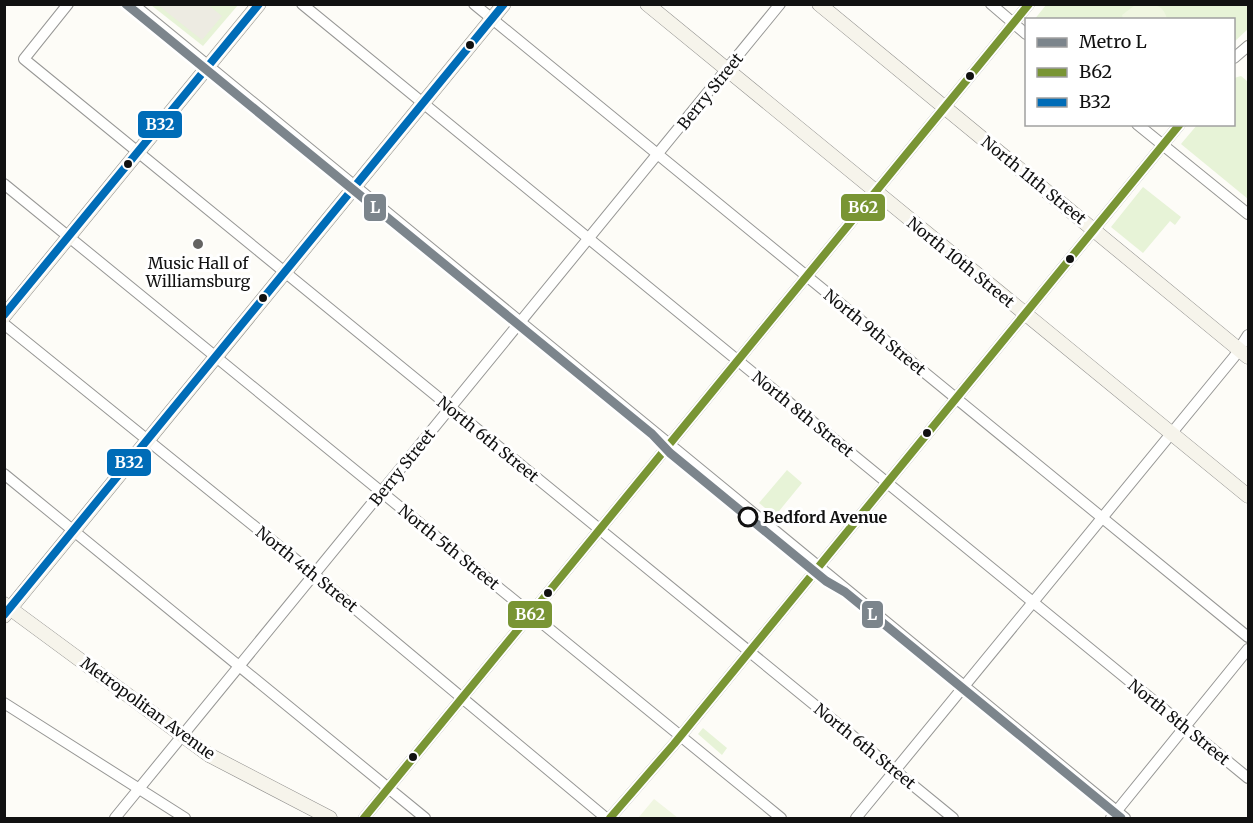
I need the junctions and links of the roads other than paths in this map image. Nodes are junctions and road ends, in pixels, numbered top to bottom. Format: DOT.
graph roads {
  1 [pos="69,4"];
  2 [pos="133,4"];
  3 [pos="259,4"];
  4 [pos="302,4"];
  5 [pos="474,4"];
  6 [pos="504,4"];
  7 [pos="647,4"];
  8 [pos="780,4"];
  9 [pos="819,4"];
  10 [pos="991,4"];
  11 [pos="1029,4"];
  12 [pos="492,19"];
  13 [pos="1013,23"];
  14 [pos="1025,33"];
  15 [pos="1248,47"];
  16 [pos="1235,57"];
  17 [pos="207,66"];
  18 [pos="727,70"];
  19 [pos="423,103"];
  20 [pos="945,107"];
  21 [pos="1139,126"];
  22 [pos="1178,126"];
  23 [pos="1163,146"];
  24 [pos="139,152"];
  25 [pos="658,154"];
  26 [pos="4,184"];
  27 [pos="354,188"];
  28 [pos="876,192"];
  29 [pos="1248,214"];
  30 [pos="1094,230"];
  31 [pos="69,237"];
  32 [pos="588,239"];
  33 [pos="285,272"];
  34 [pos="807,276"];
  35 [pos="1025,314"];
  36 [pos="4,316"];
  37 [pos="520,323"];
  38 [pos="4,324"];
  39 [pos="1248,335"];
  40 [pos="1244,353"];
  41 [pos="217,356"];
  42 [pos="738,361"];
  43 [pos="956,399"];
  44 [pos="450,408"];
  45 [pos="1171,433"];
  46 [pos="148,440"];
  47 [pos="669,445"];
  48 [pos="4,474"];
  49 [pos="887,483"];
  50 [pos="382,492"];
  51 [pos="1248,496"];
  52 [pos="1102,518"];
  53 [pos="600,530"];
  54 [pos="74,531"];
  55 [pos="818,568"];
  56 [pos="314,575"];
  57 [pos="1033,602"];
  58 [pos="7,609"];
  59 [pos="531,614"];
  60 [pos="1248,637"];
  61 [pos="1248,649"];
  62 [pos="749,651"];
  63 [pos="239,666"];
  64 [pos="963,687"];
  65 [pos="462,698"];
  66 [pos="4,703"];
  67 [pos="1185,727"];
  68 [pos="183,736"];
  69 [pos="680,736"];
  70 [pos="894,771"];
  71 [pos="1248,778"];
  72 [pos="139,789"];
  73 [pos="388,789"];
  74 [pos="1118,816"];
  75 [pos="115,819"];
  76 [pos="185,819"];
  77 [pos="330,819"];
  78 [pos="364,819"];
  79 [pos="425,819"];
  80 [pos="608,819"];
  81 [pos="781,819"];
  82 [pos="856,819"];
  83 [pos="953,819"];
  1 -- 24 [label="street, North 6th Street"];
  2 -- 17 [label="street"];
  3 -- 17 [label="main road"];
  4 -- 19 [label="street, North 8th Street"];
  5 -- 12 [label="street, North 9th Street"];
  6 -- 12 [label="main road"];
  7 -- 18 [label="main road, North 10th Street"];
  8 -- 18 [label="street, Berry Street"];
  9 -- 20 [label="main road, North 11th Street"];
  10 -- 13 [label="street"];
  11 -- 13 [label="street"];
  12 -- 19 [label="main road"];
  12 -- 25 [label="street, North 9th Street"];
  13 -- 14 [label="street"];
  13 -- 20 [label="street"];
  15 -- 16 [label="street"];
  17 -- 24 [label="main road"];
  17 -- 27 [label="street"];
  18 -- 25 [label="street, Berry Street"];
  18 -- 28 [label="main road, North 10th Street"];
  19 -- 27 [label="main road"];
  19 -- 32 [label="street, North 8th Street"];
  20 -- 28 [label="street"];
  20 -- 30 [label="main road, North 11th Street"];
  21 -- 23 [label="street"];
  22 -- 23 [label="street"];
  23 -- 29 [label="street"];
  23 -- 30 [label="street"];
  24 -- 31 [label="main road"];
  24 -- 33 [label="street, North 6th Street"];
  25 -- 32 [label="street, Berry Street"];
  25 -- 34 [label="street, North 9th Street"];
  26 -- 31 [label="street, North 5th Street"];
  27 -- 33 [label="main road"];
  27 -- 37 [label="street"];
  28 -- 34 [label="street"];
  28 -- 35 [label="main road, North 10th Street"];
  30 -- 35 [label="street"];
  30 -- 40 [label="main road, North 11th Street"];
  31 -- 36 [label="main road"];
  31 -- 41 [label="street, North 5th Street"];
  32 -- 37 [label="street, Berry Street"];
  32 -- 42 [label="street, North 8th Street"];
  33 -- 41 [label="main road"];
  33 -- 44 [label="street, North 6th Street"];
  34 -- 42 [label="street"];
  34 -- 43 [label="street, North 9th Street"];
  35 -- 43 [label="street"];
  35 -- 45 [label="main road, North 10th Street"];
  37 -- 44 [label="street, Berry Street"];
  37 -- 47 [label="street"];
  38 -- 46 [label="street, North 4th Street"];
  39 -- 40 [label="street"];
  40 -- 45 [label="street"];
  41 -- 46 [label="main road"];
  41 -- 50 [label="street, North 5th Street"];
  42 -- 47 [label="street"];
  42 -- 49 [label="street, North 8th Street"];
  43 -- 49 [label="street"];
  43 -- 52 [label="street, North 9th Street"];
  44 -- 50 [label="street, Berry Street"];
  44 -- 53 [label="street, North 6th Street"];
  45 -- 51 [label="main road, North 10th Street"];
  45 -- 52 [label="street"];
  46 -- 54 [label="main road"];
  46 -- 56 [label="street, North 4th Street"];
  47 -- 53 [label="street"];
  47 -- 55 [label="street"];
  48 -- 54 [label="street"];
  49 -- 55 [label="street"];
  49 -- 57 [label="street, North 8th Street"];
  50 -- 56 [label="street, Berry Street"];
  50 -- 59 [label="street, North 5th Street"];
  52 -- 57 [label="street"];
  52 -- 60 [label="street, North 9th Street"];
  53 -- 59 [label="street"];
  53 -- 62 [label="street, North 6th Street"];
  54 -- 58 [label="main road"];
  54 -- 63 [label="street"];
  55 -- 62 [label="street"];
  55 -- 64 [label="street"];
  56 -- 63 [label="street, Berry Street"];
  56 -- 65 [label="street, North 4th Street"];
  57 -- 64 [label="street"];
  57 -- 67 [label="street, North 8th Street"];
  58 -- 68 [label="main road, Metropolitan Avenue"];
  59 -- 65 [label="street"];
  59 -- 69 [label="street, North 5th Street"];
  61 -- 67 [label="street"];
  62 -- 69 [label="street"];
  62 -- 70 [label="street, North 6th Street"];
  63 -- 68 [label="street, Berry Street"];
  63 -- 73 [label="street"];
  64 -- 70 [label="street"];
  64 -- 74 [label="street"];
  65 -- 73 [label="street"];
  65 -- 80 [label="street, North 4th Street"];
  66 -- 72 [label="street"];
  67 -- 71 [label="street, North 8th Street"];
  67 -- 74 [label="street"];
  68 -- 72 [label="street, Berry Street"];
  68 -- 77 [label="main road, Metropolitan Avenue"];
  69 -- 80 [label="street"];
  69 -- 81 [label="street, North 5th Street"];
  70 -- 82 [label="street"];
  70 -- 83 [label="street, North 6th Street"];
  72 -- 75 [label="street, Berry Street"];
  72 -- 76 [label="street"];
  73 -- 78 [label="street"];
  73 -- 79 [label="street"];
}
